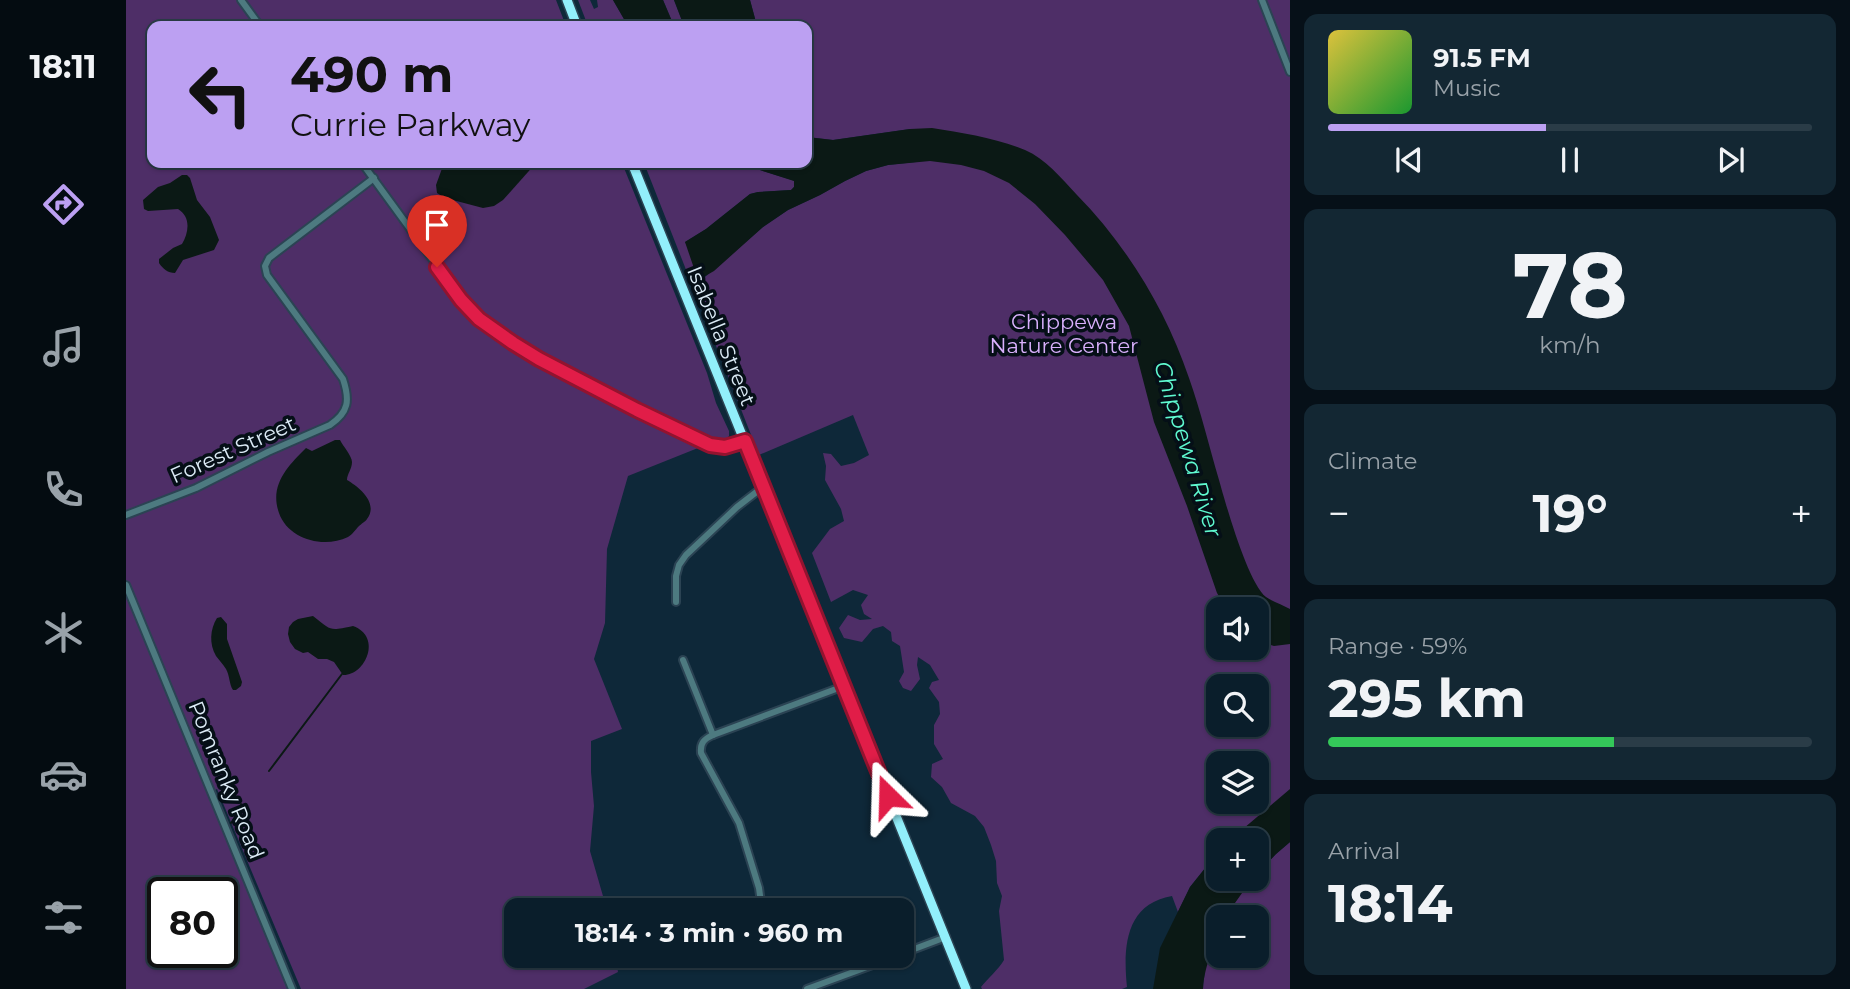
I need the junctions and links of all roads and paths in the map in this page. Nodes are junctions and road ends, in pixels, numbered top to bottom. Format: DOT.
graph roads {
  1 [pos="241,0"];
  2 [pos="567,0"];
  3 [pos="1262,0"];
  4 [pos="256,21"];
  5 [pos="575,21"];
  6 [pos="1290,72"];
  7 [pos="366,168"];
  8 [pos="634,168"];
  9 [pos="374,178"];
  10 [pos="745,441"];
  11 [pos="763,487"];
  12 [pos="126,515"];
  13 [pos="126,585"];
  14 [pos="676,602"];
  15 [pos="684,660"];
  16 [pos="844,686"];
  17 [pos="713,735"];
  18 [pos="760,898"];
  19 [pos="946,937"];
  20 [pos="914,949"];
  21 [pos="864,968"];
  22 [pos="292,989"];
  23 [pos="807,989"];
  24 [pos="967,989"];
  1 -- 4 [label="street"];
  2 -- 5 [label="highway"];
  3 -- 6 [label="street"];
  7 -- 9 [label="street"];
  8 -- 10 [label="highway, Isabella Street"];
  9 -- 10 [label="street"];
  9 -- 12 [label="street, Forest Street"];
  10 -- 11 [label="highway, Isabella Street"];
  11 -- 14 [label="street"];
  11 -- 16 [label="highway, Isabella Street"];
  13 -- 22 [label="street, Pomranky Road"];
  15 -- 17 [label="street"];
  16 -- 17 [label="street"];
  16 -- 19 [label="highway, Isabella Street"];
  17 -- 18 [label="street"];
  19 -- 20 [label="street"];
  19 -- 24 [label="highway, Isabella Street"];
  21 -- 23 [label="street"];
}
